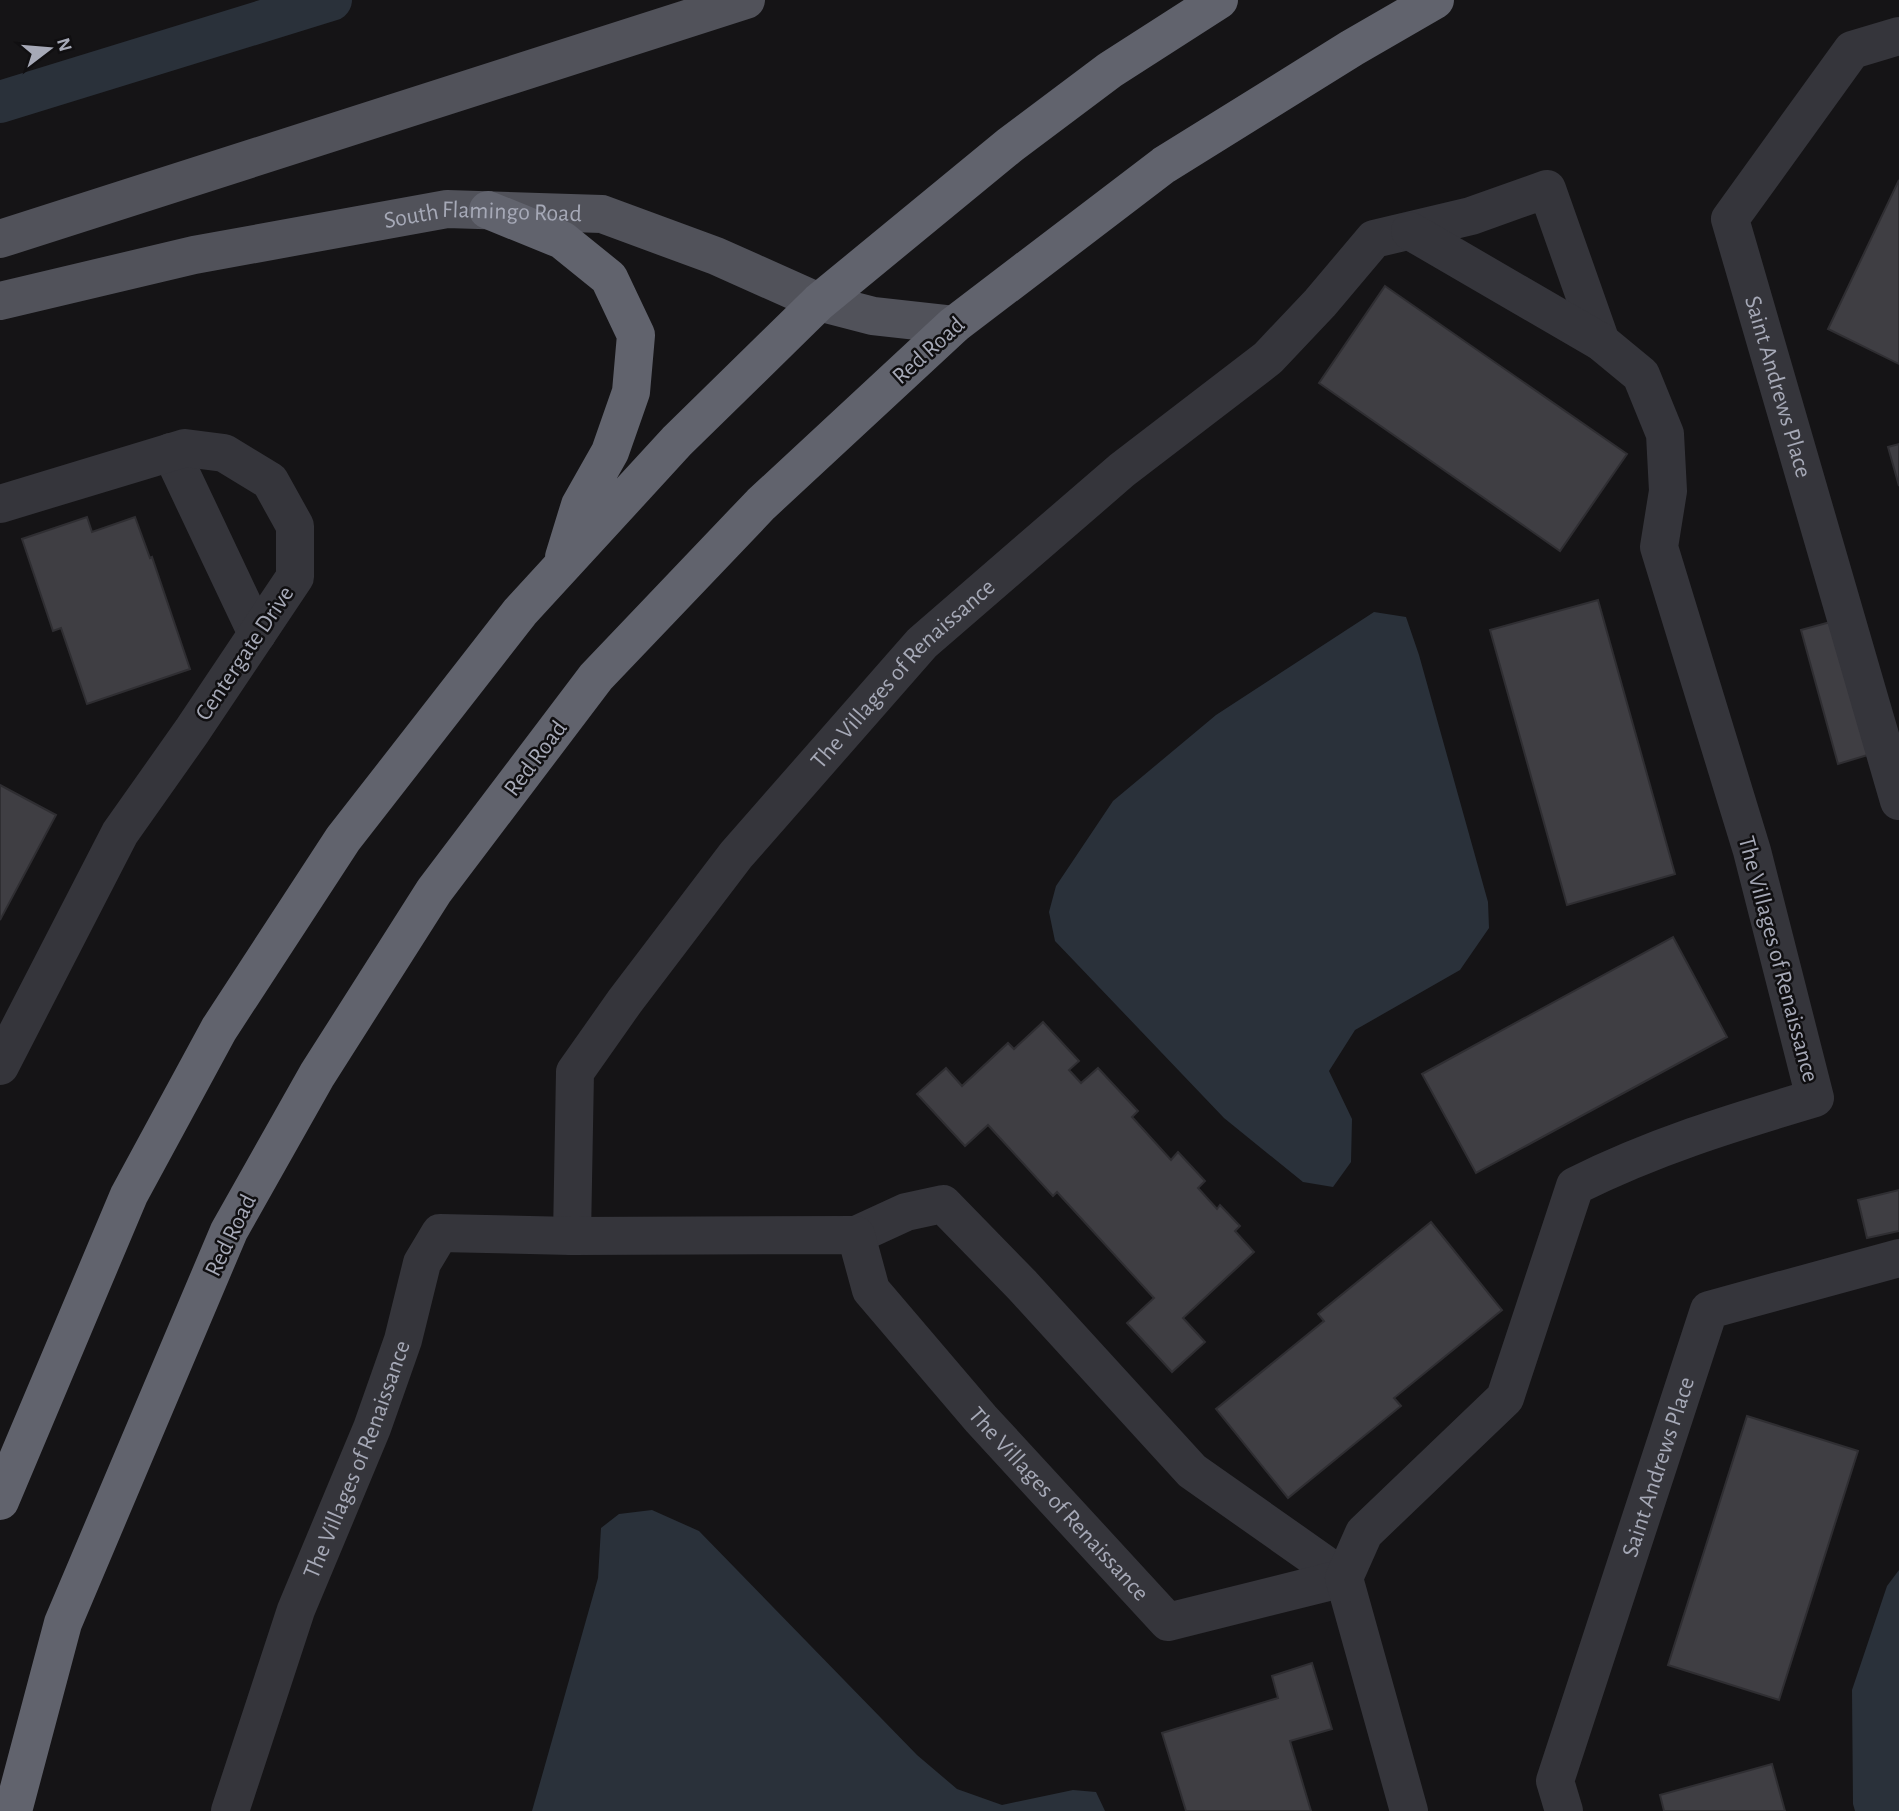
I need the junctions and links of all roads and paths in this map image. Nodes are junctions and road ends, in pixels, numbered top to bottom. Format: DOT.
graph roads {
  1 [pos="746,0"];
  2 [pos="1219,0"];
  3 [pos="1435,0"];
  4 [pos="1899,36"];
  5 [pos="488,210"];
  6 [pos="1410,231"];
  7 [pos="0,239"];
  8 [pos="0,301"];
  9 [pos="819,302"];
  10 [pos="954,325"];
  11 [pos="1601,342"];
  12 [pos="171,452"];
  13 [pos="0,504"];
  14 [pos="560,569"];
  15 [pos="257,634"];
  16 [pos="1899,801"];
  17 [pos="0,1066"];
  18 [pos="572,1236"];
  19 [pos="856,1236"];
  20 [pos="1899,1258"];
  21 [pos="0,1501"];
  22 [pos="1344,1578"];
  23 [pos="13,1811"];
  24 [pos="230,1811"];
  25 [pos="1409,1811"];
  26 [pos="1564,1811"];
  1 -- 7 [label="main road"];
  2 -- 9 [label="highway"];
  3 -- 10 [label="highway, Red Road"];
  4 -- 16 [label="street, Saint Andrews Place"];
  5 -- 8 [label="main road, South Flamingo Road"];
  5 -- 9 [label="main road, South Flamingo Road"];
  5 -- 14 [label="highway"];
  6 -- 11 [label="street, The Villages of Renaissance"];
  6 -- 11 [label="street, The Villages of Renaissance"];
  6 -- 18 [label="street, The Villages of Renaissance"];
  9 -- 10 [label="main road, South Flamingo Road"];
  9 -- 14 [label="highway"];
  10 -- 23 [label="highway, Red Road"];
  11 -- 22 [label="street, The Villages of Renaissance"];
  12 -- 13 [label="street, Centergate Drive"];
  12 -- 15 [label="street"];
  12 -- 15 [label="street, Centergate Drive"];
  14 -- 21 [label="highway"];
  15 -- 17 [label="street, Centergate Drive"];
  18 -- 19 [label="street, The Villages of Renaissance"];
  18 -- 24 [label="street, The Villages of Renaissance"];
  19 -- 22 [label="street, The Villages of Renaissance"];
  19 -- 22 [label="street, The Villages of Renaissance"];
  20 -- 26 [label="street, Saint Andrews Place"];
  22 -- 25 [label="street"];
}
